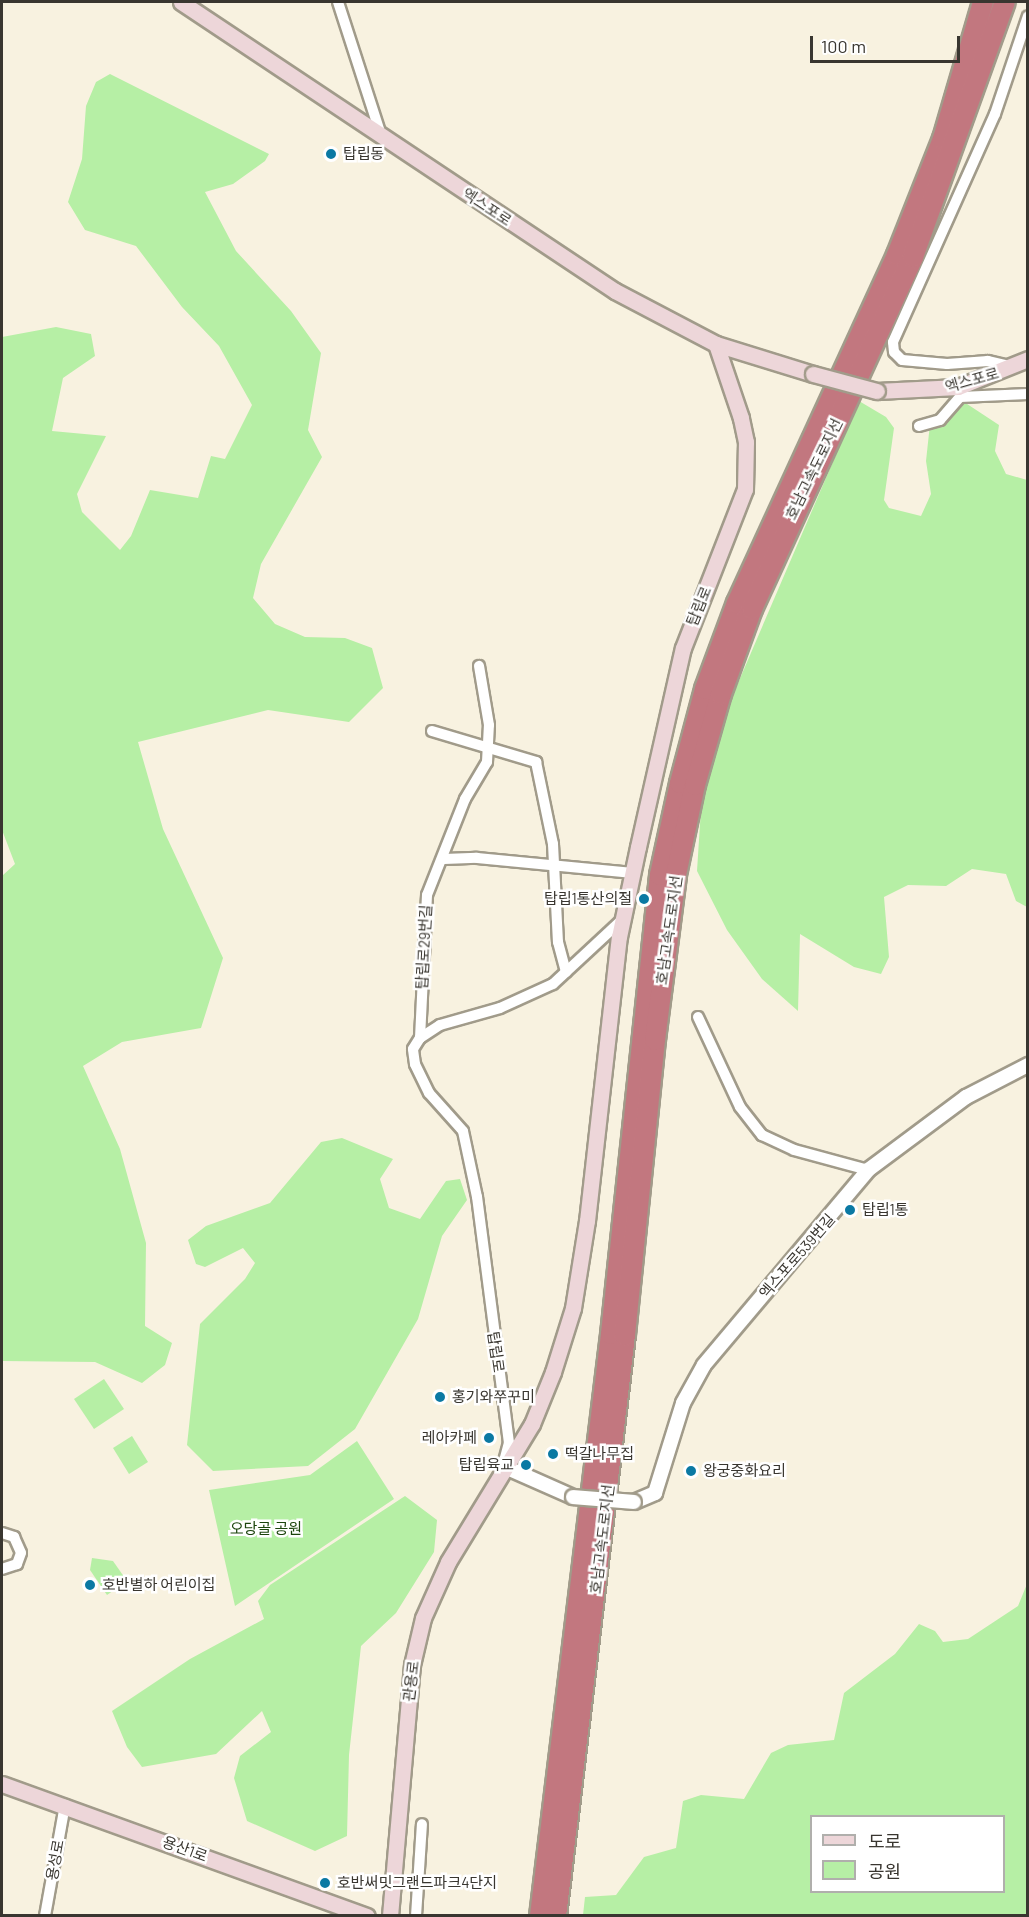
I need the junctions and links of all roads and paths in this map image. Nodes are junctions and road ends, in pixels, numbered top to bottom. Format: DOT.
graph roads {
  1 [pos="181,2"];
  2 [pos="338,2"];
  3 [pos="983,2"];
  4 [pos="1005,2"];
  5 [pos="1028,16"];
  6 [pos="383,138"];
  7 [pos="716,344"];
  8 [pos="1028,359"];
  9 [pos="1013,366"];
  10 [pos="1028,394"];
  11 [pos="919,426"];
  12 [pos="479,666"];
  13 [pos="432,731"];
  14 [pos="489,745"];
  15 [pos="444,859"];
  16 [pos="554,865"];
  17 [pos="633,873"];
  18 [pos="623,919"];
  19 [pos="566,972"];
  20 [pos="698,1017"];
  21 [pos="420,1038"];
  22 [pos="1028,1065"];
  23 [pos="868,1170"];
  24 [pos="502,1466"];
  25 [pos="2,1533"];
  26 [pos="2,1569"];
  27 [pos="2,1784"];
  28 [pos="65,1805"];
  29 [pos="422,1824"];
  30 [pos="45,1916"];
  31 [pos="367,1916"];
  32 [pos="390,1916"];
  33 [pos="416,1916"];
  34 [pos="540,1916"];
  35 [pos="556,1916"];
  1 -- 6 [label="main road, 엑스포로"];
  2 -- 6 [label="street"];
  3 -- 34 [label="highway, 호남고속도로지선"];
  4 -- 35 [label="highway, 호남고속도로지선"];
  5 -- 9 [label="street"];
  6 -- 7 [label="main road, 엑스포로"];
  7 -- 9 [label="main road, 엑스포로, bridge"];
  7 -- 17 [label="main road, 탑립로"];
  8 -- 9 [label="main road, 엑스포로"];
  10 -- 11 [label="street, 엑스포로"];
  12 -- 14 [label="street, 탑립로29번길"];
  13 -- 14 [label="street"];
  14 -- 15 [label="street, 탑립로29번길"];
  14 -- 16 [label="street"];
  15 -- 16 [label="street"];
  15 -- 21 [label="street, 탑립로29번길"];
  16 -- 17 [label="street"];
  16 -- 19 [label="street"];
  17 -- 18 [label="main road, 탑립로"];
  18 -- 19 [label="street"];
  18 -- 24 [label="main road, 탑립로"];
  19 -- 21 [label="street"];
  20 -- 23 [label="street"];
  21 -- 24 [label="street, 탑립로"];
  22 -- 23 [label="street, 엑스포로539번길"];
  23 -- 24 [label="street, 엑스포로539번길, bridge"];
  24 -- 32 [label="main road, 관용로"];
  25 -- 26 [label="street"];
  27 -- 28 [label="main road, 용산1로"];
  28 -- 30 [label="street, 용성로"];
  28 -- 31 [label="main road, 용산1로"];
  29 -- 33 [label="street"];
}
